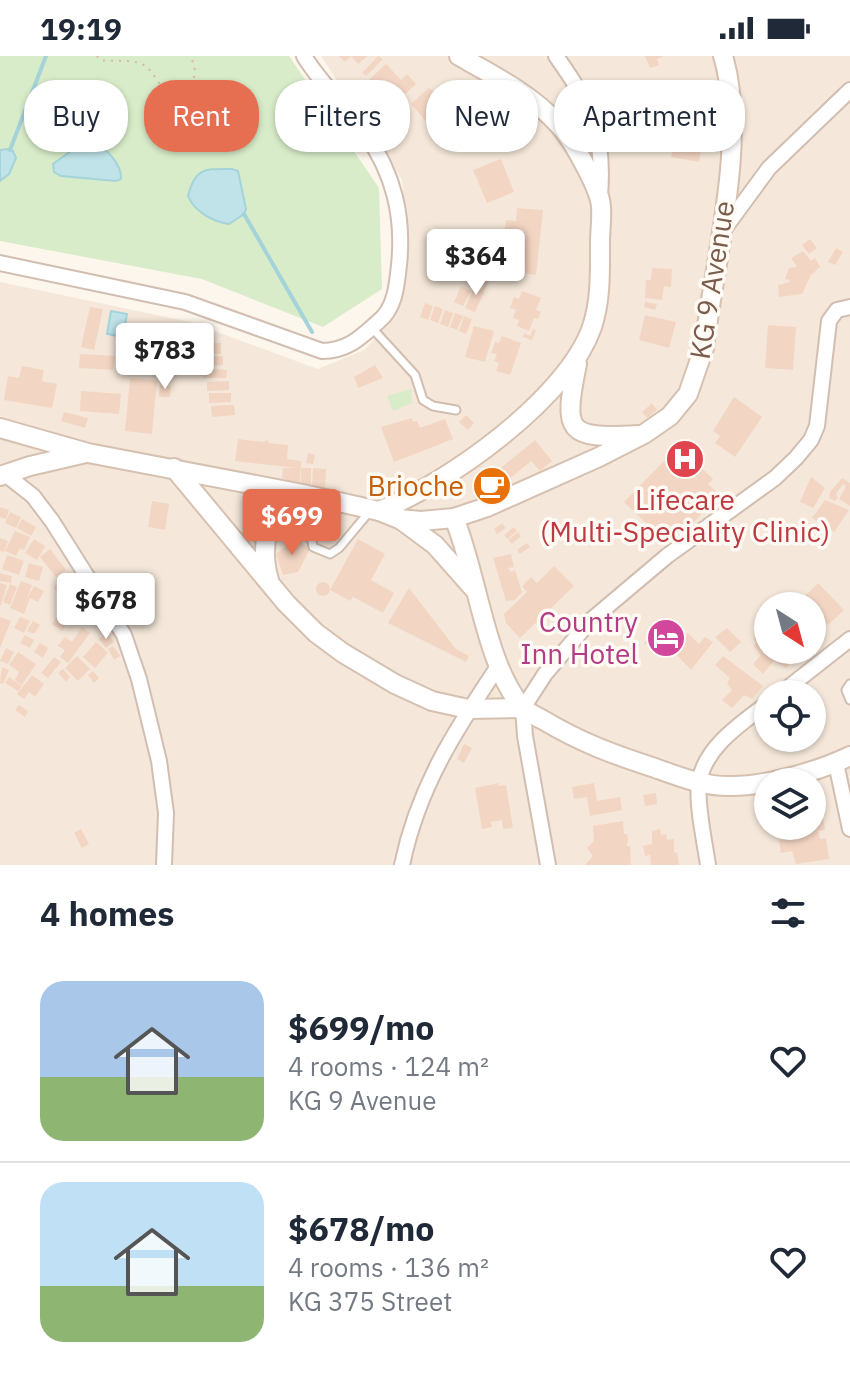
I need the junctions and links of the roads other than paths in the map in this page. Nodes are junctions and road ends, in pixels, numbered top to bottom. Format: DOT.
graph roads {
  1 [pos="304,56"];
  2 [pos="459,56"];
  3 [pos="556,56"];
  4 [pos="729,62"];
  5 [pos="850,90"];
  6 [pos="600,200"];
  7 [pos="720,235"];
  8 [pos="0,263"];
  9 [pos="850,307"];
  10 [pos="372,328"];
  11 [pos="580,350"];
  12 [pos="456,410"];
  13 [pos="0,428"];
  14 [pos="644,434"];
  15 [pos="41,440"];
  16 [pos="88,453"];
  17 [pos="30,466"];
  18 [pos="174,468"];
  19 [pos="3,475"];
  20 [pos="280,490"];
  21 [pos="303,494"];
  22 [pos="375,510"];
  23 [pos="454,518"];
  24 [pos="399,519"];
  25 [pos="272,588"];
  26 [pos="476,591"];
  27 [pos="850,639"];
  28 [pos="499,665"];
  29 [pos="798,680"];
  30 [pos="850,684"];
  31 [pos="850,700"];
  32 [pos="523,708"];
  33 [pos="468,709"];
  34 [pos="754,715"];
  35 [pos="843,759"];
  36 [pos="699,783"];
  37 [pos="850,829"];
  38 [pos="164,865"];
  39 [pos="402,865"];
  40 [pos="548,865"];
  41 [pos="708,865"];
  1 -- 10 [label="street"];
  2 -- 6 [label="main road"];
  3 -- 6 [label="street"];
  4 -- 7 [label="main road, KG 9 Avenue"];
  5 -- 7 [label="street"];
  6 -- 11 [label="main road"];
  7 -- 14 [label="main road, KG 9 Avenue"];
  8 -- 10 [label="street"];
  9 -- 32 [label="street"];
  10 -- 12 [label="lane"];
  11 -- 14 [label="main road"];
  11 -- 22 [label="main road"];
  13 -- 15 [label="main road, KG 9 Avenue"];
  14 -- 23 [label="main road, KG 9 Avenue"];
  15 -- 16 [label="main road, KG 9 Avenue"];
  15 -- 17 [label="main road"];
  16 -- 17 [label="main road"];
  16 -- 18 [label="main road, KG 9 Avenue"];
  17 -- 19 [label="main road"];
  18 -- 20 [label="main road, KG 9 Avenue"];
  18 -- 25 [label="main road"];
  19 -- 38 [label="street"];
  20 -- 21 [label="main road, KG 9 Avenue"];
  20 -- 25 [label="main road"];
  21 -- 22 [label="main road, KG 9 Avenue"];
  21 -- 22 [label="lane"];
  22 -- 24 [label="main road, KG 9 Avenue"];
  23 -- 24 [label="main road, KG 9 Avenue"];
  23 -- 26 [label="main road"];
  24 -- 26 [label="main road"];
  25 -- 33 [label="main road"];
  26 -- 28 [label="main road"];
  27 -- 29 [label="street"];
  28 -- 32 [label="main road"];
  28 -- 33 [label="street"];
  30 -- 31 [label="lane"];
  32 -- 33 [label="main road"];
  32 -- 36 [label="main road"];
  32 -- 40 [label="street"];
  33 -- 39 [label="street"];
  34 -- 36 [label="street"];
  35 -- 36 [label="main road"];
  35 -- 37 [label="street"];
  36 -- 41 [label="street"];
}
